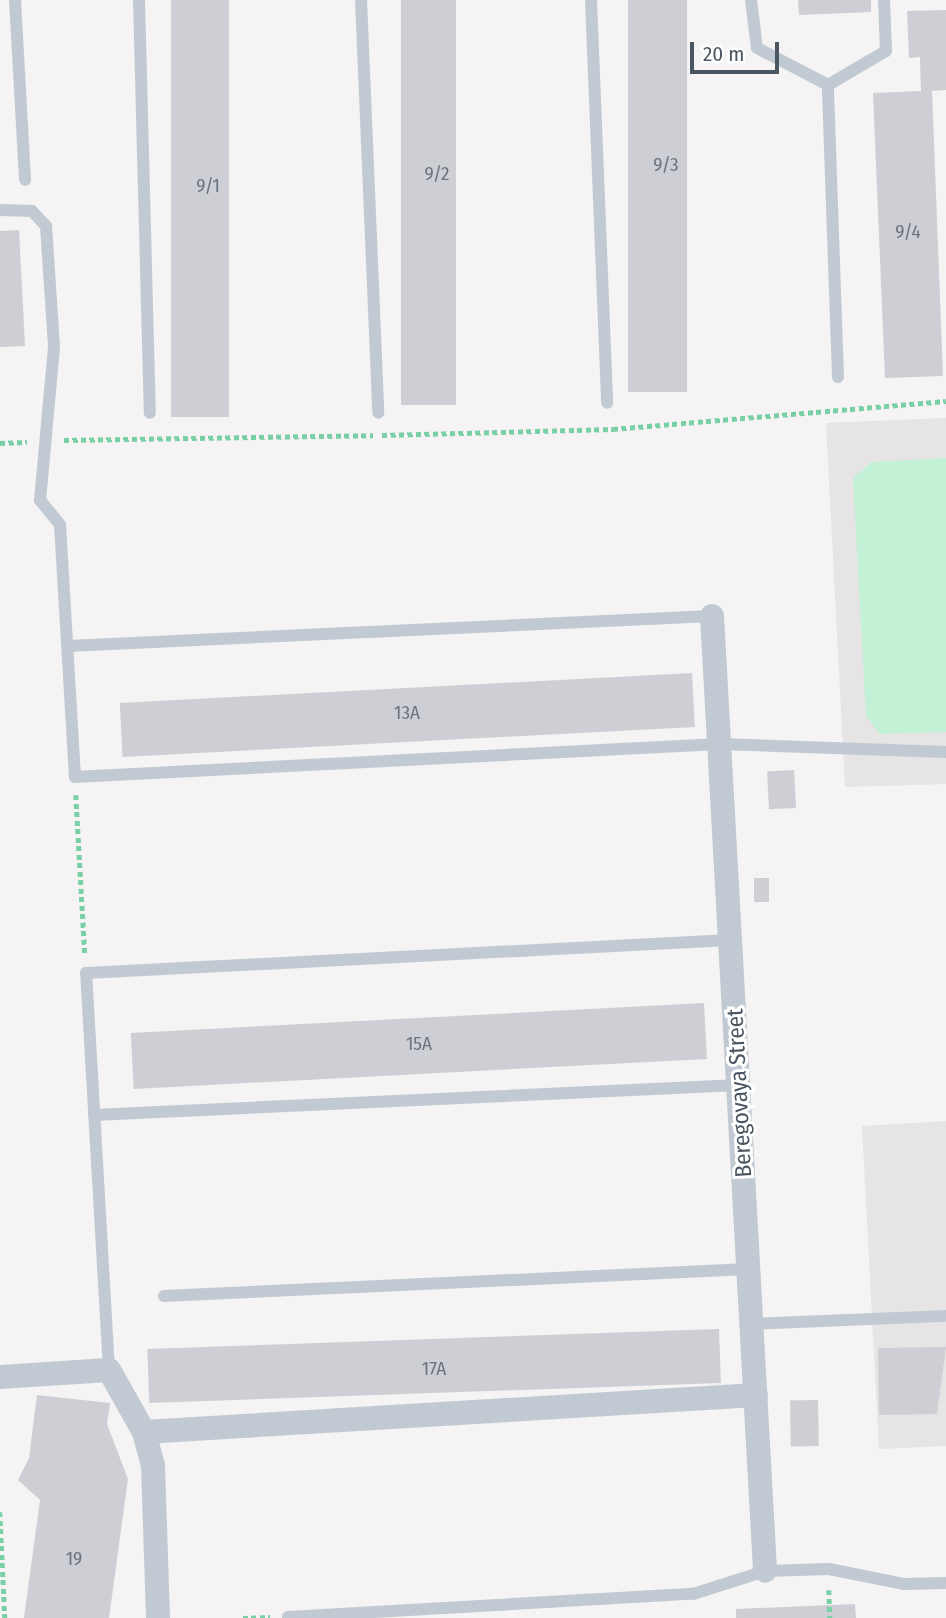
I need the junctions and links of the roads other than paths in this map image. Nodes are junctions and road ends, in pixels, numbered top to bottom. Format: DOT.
graph roads {
  1 [pos="15,0"];
  2 [pos="139,0"];
  3 [pos="361,0"];
  4 [pos="591,0"];
  5 [pos="751,0"];
  6 [pos="884,0"];
  7 [pos="828,85"];
  8 [pos="25,180"];
  9 [pos="0,211"];
  10 [pos="838,377"];
  11 [pos="607,403"];
  12 [pos="150,414"];
  13 [pos="378,414"];
  14 [pos="712,616"];
  15 [pos="68,646"];
  16 [pos="719,744"];
  17 [pos="946,751"];
  18 [pos="730,940"];
  19 [pos="739,1085"];
  20 [pos="94,1115"];
  21 [pos="749,1269"];
  22 [pos="164,1296"];
  23 [pos="946,1316"];
  24 [pos="752,1324"];
  25 [pos="108,1370"];
  26 [pos="0,1377"];
  27 [pos="756,1395"];
  28 [pos="144,1432"];
  29 [pos="765,1571"];
  30 [pos="946,1583"];
  31 [pos="288,1617"];
  32 [pos="158,1618"];
  1 -- 8 [label="lane"];
  2 -- 12 [label="lane"];
  3 -- 13 [label="lane"];
  4 -- 11 [label="lane"];
  5 -- 7 [label="lane"];
  6 -- 7 [label="lane"];
  7 -- 10 [label="lane"];
  9 -- 15 [label="lane"];
  14 -- 15 [label="lane"];
  14 -- 16 [label="street, Beregovaya Street"];
  15 -- 16 [label="lane"];
  16 -- 17 [label="lane"];
  16 -- 18 [label="street, Beregovaya Street"];
  18 -- 19 [label="street, Beregovaya Street"];
  18 -- 20 [label="lane"];
  19 -- 20 [label="lane"];
  19 -- 21 [label="street, Beregovaya Street"];
  20 -- 25 [label="lane"];
  21 -- 22 [label="lane"];
  21 -- 24 [label="street, Beregovaya Street"];
  23 -- 24 [label="lane"];
  24 -- 27 [label="street, Beregovaya Street"];
  25 -- 26 [label="street"];
  25 -- 28 [label="street"];
  27 -- 28 [label="street"];
  27 -- 29 [label="street, Beregovaya Street"];
  28 -- 32 [label="street"];
  29 -- 30 [label="lane"];
  29 -- 31 [label="lane"];
}
